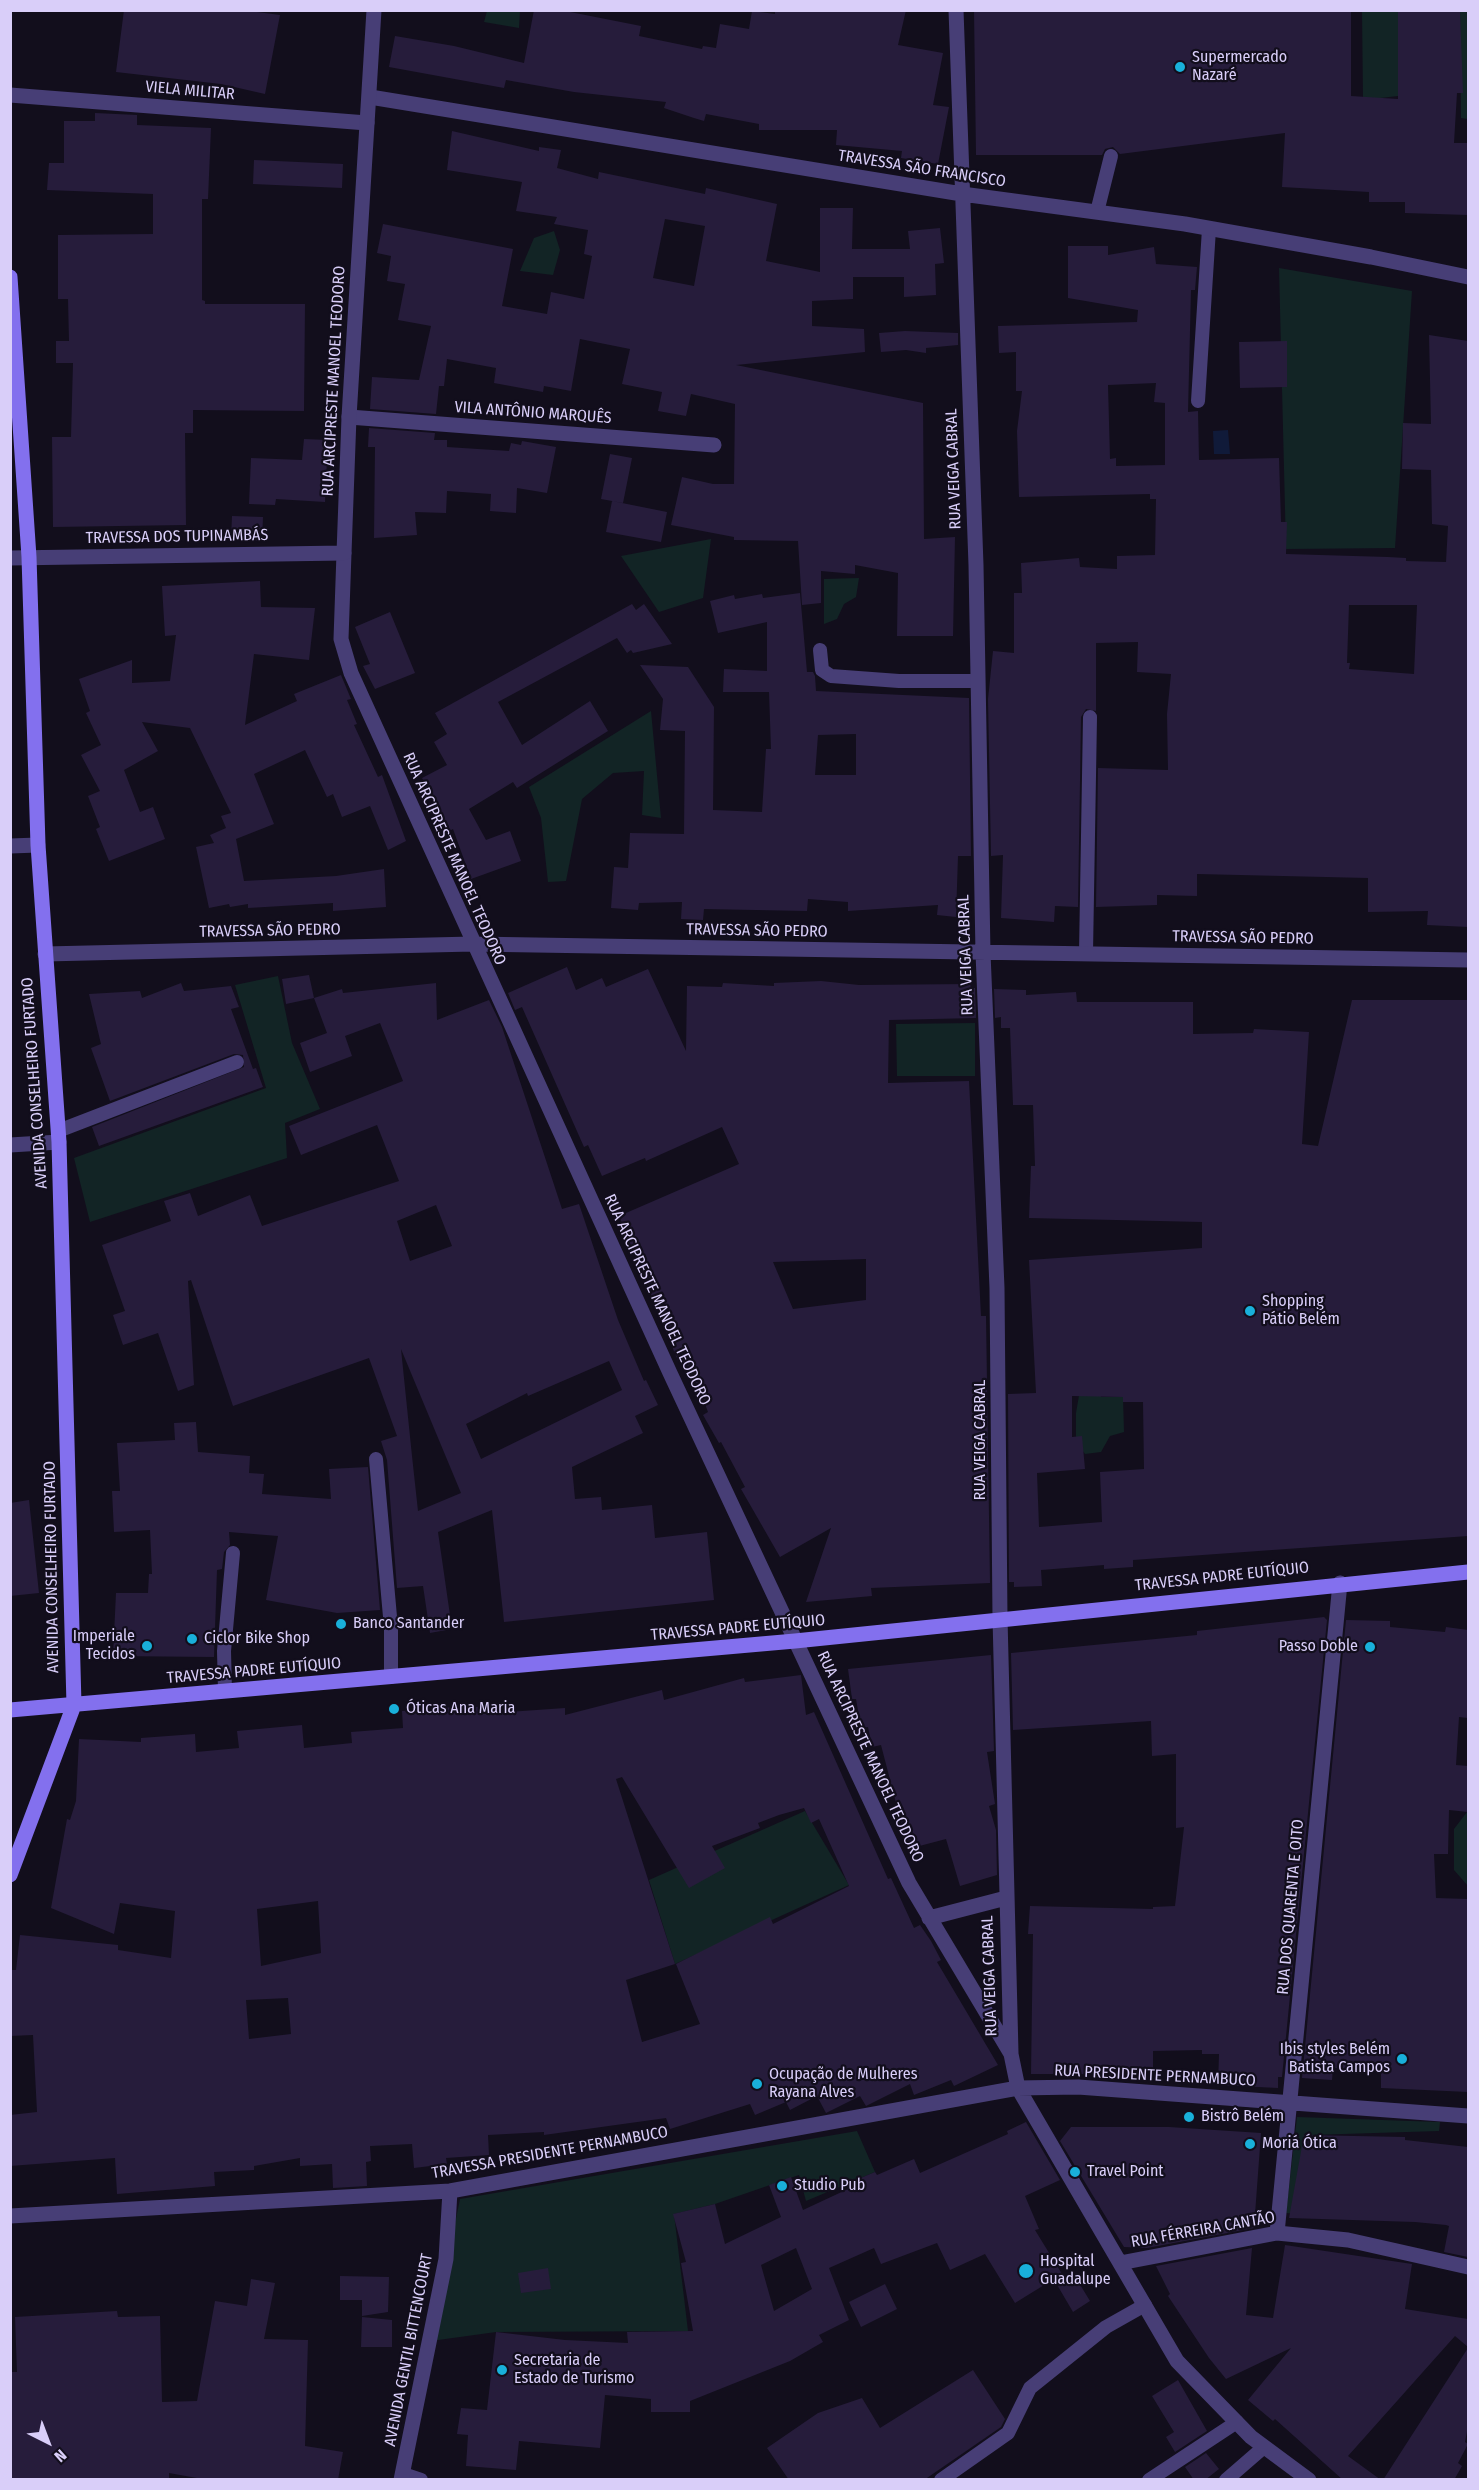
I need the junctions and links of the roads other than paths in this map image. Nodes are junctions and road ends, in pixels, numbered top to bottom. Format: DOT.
graph roads {
  1 [pos="374,10"];
  2 [pos="956,10"];
  3 [pos="10,95"];
  4 [pos="370,97"];
  5 [pos="367,123"];
  6 [pos="1111,156"];
  7 [pos="962,194"];
  8 [pos="1097,212"];
  9 [pos="1209,228"];
  10 [pos="10,277"];
  11 [pos="1468,277"];
  12 [pos="1198,401"];
  13 [pos="349,417"];
  14 [pos="714,445"];
  15 [pos="344,553"];
  16 [pos="29,557"];
  17 [pos="10,558"];
  18 [pos="820,650"];
  19 [pos="978,681"];
  20 [pos="1090,717"];
  21 [pos="38,845"];
  22 [pos="10,846"];
  23 [pos="473,944"];
  24 [pos="982,953"];
  25 [pos="1086,953"];
  26 [pos="45,954"];
  27 [pos="1468,960"];
  28 [pos="237,1062"];
  29 [pos="58,1137"];
  30 [pos="10,1145"];
  31 [pos="376,1459"];
  32 [pos="233,1553"];
  33 [pos="1468,1572"];
  34 [pos="1340,1583"];
  35 [pos="1000,1618"];
  36 [pos="795,1641"];
  37 [pos="391,1677"];
  38 [pos="225,1691"];
  39 [pos="74,1705"];
  40 [pos="10,1710"];
  41 [pos="10,1875"];
  42 [pos="1006,1898"];
  43 [pos="929,1918"];
  44 [pos="1011,2054"];
  45 [pos="1018,2088"];
  46 [pos="1291,2102"];
  47 [pos="1468,2116"];
  48 [pos="450,2191"];
  49 [pos="10,2216"];
  50 [pos="1277,2233"];
  51 [pos="1120,2263"];
  52 [pos="1468,2267"];
  53 [pos="1145,2305"];
  54 [pos="1237,2422"];
  55 [pos="1264,2447"];
  56 [pos="402,2477"];
  57 [pos="421,2480"];
  58 [pos="941,2480"];
  59 [pos="1149,2480"];
  60 [pos="1226,2480"];
  61 [pos="1309,2480"];
  1 -- 4 [label="street, RUA ARCIPRESTE MANOEL TEODORO"];
  2 -- 7 [label="street, RUA VEIGA CABRAL"];
  3 -- 5 [label="street, VIELA MILITAR"];
  4 -- 5 [label="street, RUA ARCIPRESTE MANOEL TEODORO"];
  4 -- 7 [label="street, TRAVESSA SÃO FRANCISCO"];
  5 -- 13 [label="street, RUA ARCIPRESTE MANOEL TEODORO"];
  6 -- 8 [label="lane"];
  7 -- 8 [label="street, TRAVESSA SÃO FRANCISCO"];
  7 -- 19 [label="street, RUA VEIGA CABRAL"];
  8 -- 9 [label="street, TRAVESSA SÃO FRANCISCO"];
  9 -- 11 [label="street, TRAVESSA SÃO FRANCISCO"];
  9 -- 12 [label="lane"];
  10 -- 16 [label="main road, AVENIDA CONSELHEIRO FURTADO"];
  13 -- 14 [label="street, VILA ANTÔNIO MARQUÊS"];
  13 -- 15 [label="street, RUA ARCIPRESTE MANOEL TEODORO"];
  15 -- 16 [label="street, TRAVESSA DOS TUPINAMBÁS"];
  15 -- 23 [label="street, RUA ARCIPRESTE MANOEL TEODORO"];
  16 -- 17 [label="street, TRAVESSA DOS TUPINAMBÁS"];
  16 -- 21 [label="main road, AVENIDA CONSELHEIRO FURTADO"];
  18 -- 19 [label="lane"];
  19 -- 24 [label="street, RUA VEIGA CABRAL"];
  20 -- 25 [label="lane"];
  21 -- 22 [label="street"];
  21 -- 26 [label="main road, AVENIDA CONSELHEIRO FURTADO"];
  23 -- 24 [label="street, TRAVESSA SÃO PEDRO"];
  23 -- 26 [label="street, TRAVESSA SÃO PEDRO"];
  23 -- 36 [label="street, RUA ARCIPRESTE MANOEL TEODORO"];
  24 -- 25 [label="street, TRAVESSA SÃO PEDRO"];
  24 -- 35 [label="street, RUA VEIGA CABRAL"];
  25 -- 27 [label="street, TRAVESSA SÃO PEDRO"];
  26 -- 29 [label="main road, AVENIDA CONSELHEIRO FURTADO"];
  28 -- 29 [label="lane"];
  29 -- 30 [label="street"];
  29 -- 39 [label="main road, AVENIDA CONSELHEIRO FURTADO"];
  31 -- 37 [label="lane"];
  32 -- 38 [label="lane"];
  33 -- 34 [label="main road, TRAVESSA PADRE EUTÍQUIO"];
  34 -- 35 [label="main road, TRAVESSA PADRE EUTÍQUIO"];
  34 -- 46 [label="street, RUA DOS QUARENTA E OITO"];
  35 -- 36 [label="main road, TRAVESSA PADRE EUTÍQUIO"];
  35 -- 42 [label="street, RUA VEIGA CABRAL"];
  36 -- 37 [label="main road, TRAVESSA PADRE EUTÍQUIO"];
  36 -- 43 [label="street, RUA ARCIPRESTE MANOEL TEODORO"];
  37 -- 38 [label="main road, TRAVESSA PADRE EUTÍQUIO"];
  38 -- 39 [label="main road, TRAVESSA PADRE EUTÍQUIO"];
  39 -- 40 [label="main road, TRAVESSA PADRE EUTÍQUIO"];
  39 -- 41 [label="main road, AVENIDA CONSELHEIRO FURTADO"];
  42 -- 43 [label="street, RUA VEIGA CABRAL"];
  42 -- 44 [label="street, RUA VEIGA CABRAL"];
  43 -- 44 [label="street, RUA ARCIPRESTE MANOEL TEODORO"];
  44 -- 45 [label="street, RUA ARCIPRESTE MANOEL TEODORO"];
  45 -- 46 [label="street, RUA PRESIDENTE PERNAMBUCO"];
  45 -- 48 [label="street, TRAVESSA PRESIDENTE PERNAMBUCO"];
  45 -- 51 [label="street, RUA ARCIPRESTE MANOEL TEODORO"];
  46 -- 47 [label="street, RUA PRESIDENTE PERNAMBUCO"];
  46 -- 50 [label="street, RUA DOS QUARENTA E OITO"];
  48 -- 49 [label="street, TRAVESSA PRESIDENTE PERNAMBUCO"];
  48 -- 56 [label="street, AVENIDA GENTIL BITTENCOURT"];
  50 -- 51 [label="street, RUA FÉRREIRA CANTÃO"];
  50 -- 52 [label="street, RUA FÉRREIRA CANTÃO"];
  51 -- 53 [label="street, RUA ARCIPRESTE MANOEL TEODORO"];
  53 -- 54 [label="street, RUA ARCIPRESTE MANOEL TEODORO"];
  53 -- 58 [label="lane"];
  54 -- 55 [label="street, RUA ARCIPRESTE MANOEL TEODORO"];
  54 -- 59 [label="lane"];
  55 -- 60 [label="lane"];
  55 -- 61 [label="street, RUA ARCIPRESTE MANOEL TEODORO"];
  56 -- 57 [label="lane"];
}
